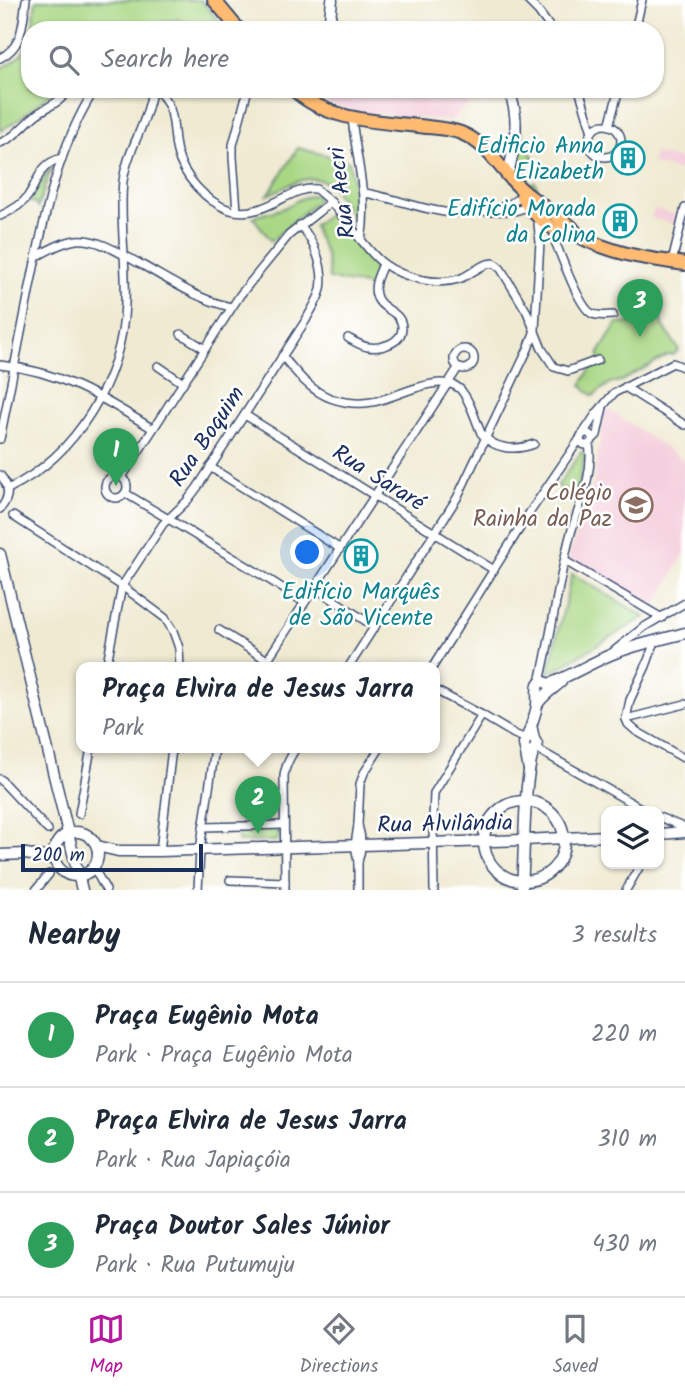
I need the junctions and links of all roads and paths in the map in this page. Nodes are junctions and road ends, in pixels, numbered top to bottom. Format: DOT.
graph roads {
  1 [pos="26,0"];
  2 [pos="332,0"];
  3 [pos="527,0"];
  4 [pos="642,0"];
  5 [pos="216,1"];
  6 [pos="22,21"];
  7 [pos="232,21"];
  8 [pos="331,21"];
  9 [pos="545,21"];
  10 [pos="637,21"];
  11 [pos="21,29"];
  12 [pos="0,58"];
  13 [pos="63,98"];
  14 [pos="90,98"];
  15 [pos="151,98"];
  16 [pos="163,98"];
  17 [pos="245,98"];
  18 [pos="304,98"];
  19 [pos="511,98"];
  20 [pos="582,98"];
  21 [pos="616,98"];
  22 [pos="352,118"];
  23 [pos="609,125"];
  24 [pos="592,132"];
  25 [pos="0,143"];
  26 [pos="62,158"];
  27 [pos="508,174"];
  28 [pos="364,193"];
  29 [pos="529,200"];
  30 [pos="331,202"];
  31 [pos="685,208"];
  32 [pos="237,211"];
  33 [pos="0,216"];
  34 [pos="555,222"];
  35 [pos="300,225"];
  36 [pos="361,240"];
  37 [pos="540,242"];
  38 [pos="123,255"];
  39 [pos="36,257"];
  40 [pos="383,264"];
  41 [pos="681,265"];
  42 [pos="231,307"];
  43 [pos="613,315"];
  44 [pos="535,330"];
  45 [pos="181,334"];
  46 [pos="348,338"];
  47 [pos="205,349"];
  48 [pos="282,356"];
  49 [pos="598,360"];
  50 [pos="0,365"];
  51 [pos="14,366"];
  52 [pos="158,366"];
  53 [pos="458,368"];
  54 [pos="685,368"];
  55 [pos="183,383"];
  56 [pos="447,384"];
  57 [pos="625,387"];
  58 [pos="100,397"];
  59 [pos="603,407"];
  60 [pos="245,415"];
  61 [pos="685,425"];
  62 [pos="153,429"];
  63 [pos="485,438"];
  64 [pos="0,439"];
  65 [pos="585,440"];
  66 [pos="534,444"];
  67 [pos="210,467"];
  68 [pos="0,475"];
  69 [pos="122,477"];
  70 [pos="8,489"];
  71 [pos="125,493"];
  72 [pos="375,496"];
  73 [pos="0,509"];
  74 [pos="13,516"];
  75 [pos="168,518"];
  76 [pos="435,535"];
  77 [pos="339,548"];
  78 [pos="0,554"];
  79 [pos="565,561"];
  80 [pos="494,570"];
  81 [pos="122,586"];
  82 [pos="314,587"];
  83 [pos="304,602"];
  84 [pos="685,603"];
  85 [pos="662,618"];
  86 [pos="375,626"];
  87 [pos="644,627"];
  88 [pos="219,630"];
  89 [pos="685,634"];
  90 [pos="649,645"];
  91 [pos="607,656"];
  92 [pos="267,660"];
  93 [pos="107,662"];
  94 [pos="180,662"];
  95 [pos="352,662"];
  96 [pos="436,662"];
  97 [pos="544,688"];
  98 [pos="440,693"];
  99 [pos="685,704"];
  100 [pos="482,715"];
  101 [pos="626,719"];
  102 [pos="530,744"];
  103 [pos="90,753"];
  104 [pos="171,753"];
  105 [pos="214,753"];
  106 [pos="293,753"];
  107 [pos="377,753"];
  108 [pos="685,759"];
  109 [pos="0,779"];
  110 [pos="526,800"];
  111 [pos="637,806"];
  112 [pos="79,814"];
  113 [pos="664,820"];
  114 [pos="283,825"];
  115 [pos="203,827"];
  116 [pos="48,830"];
  117 [pos="685,830"];
  118 [pos="68,833"];
  119 [pos="664,833"];
  120 [pos="601,836"];
  121 [pos="565,839"];
  122 [pos="524,840"];
  123 [pos="484,842"];
  124 [pos="434,843"];
  125 [pos="358,845"];
  126 [pos="97,846"];
  127 [pos="55,847"];
  128 [pos="284,847"];
  129 [pos="118,850"];
  130 [pos="200,850"];
  131 [pos="160,851"];
  132 [pos="26,854"];
  133 [pos="0,855"];
  134 [pos="54,859"];
  135 [pos="97,861"];
  136 [pos="638,869"];
  137 [pos="49,874"];
  138 [pos="97,874"];
  139 [pos="78,876"];
  140 [pos="230,880"];
  141 [pos="285,886"];
  142 [pos="522,886"];
  143 [pos="36,890"];
  144 [pos="82,890"];
  145 [pos="106,890"];
  146 [pos="198,890"];
  147 [pos="358,890"];
  148 [pos="434,890"];
  149 [pos="626,890"];
  1 -- 6 [label="street"];
  2 -- 8 [label="street"];
  3 -- 9 [label="street"];
  4 -- 10 [label="street"];
  5 -- 7 [label="main road"];
  11 -- 12 [label="street"];
  13 -- 25 [label="street"];
  14 -- 26 [label="street"];
  15 -- 38 [label="street"];
  16 -- 32 [label="street"];
  17 -- 32 [label="street"];
  18 -- 22 [label="main road"];
  19 -- 27 [label="street"];
  20 -- 24 [label="street"];
  21 -- 23 [label="street"];
  22 -- 27 [label="main road"];
  22 -- 28 [label="street, Rua Aecri"];
  23 -- 24 [label="street"];
  23 -- 24 [label="street"];
  26 -- 33 [label="street"];
  26 -- 39 [label="street"];
  27 -- 29 [label="main road"];
  28 -- 29 [label="street"];
  28 -- 36 [label="street, Rua Aecri"];
  29 -- 34 [label="main road"];
  29 -- 37 [label="street"];
  30 -- 32 [label="street"];
  30 -- 35 [label="street"];
  30 -- 36 [label="street"];
  31 -- 41 [label="street"];
  34 -- 37 [label="street"];
  34 -- 41 [label="main road"];
  34 -- 43 [label="street"];
  35 -- 42 [label="street"];
  35 -- 48 [label="street, Rua Boquim"];
  36 -- 40 [label="street, Rua Aecri"];
  37 -- 44 [label="street"];
  38 -- 39 [label="street"];
  38 -- 42 [label="street"];
  38 -- 58 [label="street"];
  39 -- 51 [label="street"];
  40 -- 44 [label="street, Rua Aecri"];
  40 -- 46 [label="street"];
  42 -- 47 [label="street"];
  44 -- 49 [label="street, Rua Aecri"];
  44 -- 63 [label="street"];
  45 -- 47 [label="street"];
  47 -- 55 [label="street"];
  48 -- 56 [label="street"];
  48 -- 60 [label="street, Rua Boquim"];
  50 -- 51 [label="street"];
  51 -- 58 [label="street"];
  51 -- 64 [label="street"];
  52 -- 55 [label="street"];
  53 -- 56 [label="street"];
  54 -- 57 [label="street"];
  55 -- 62 [label="street"];
  56 -- 63 [label="street"];
  56 -- 72 [label="street"];
  57 -- 59 [label="street"];
  57 -- 61 [label="street"];
  58 -- 62 [label="street"];
  58 -- 70 [label="street"];
  59 -- 65 [label="street"];
  59 -- 65 [label="street"];
  60 -- 67 [label="street, Rua Boquim"];
  60 -- 72 [label="street, Rua Sararé"];
  62 -- 69 [label="street"];
  63 -- 66 [label="street"];
  63 -- 76 [label="street"];
  65 -- 79 [label="street"];
  65 -- 80 [label="street"];
  67 -- 75 [label="street, Rua Boquim"];
  67 -- 77 [label="street"];
  68 -- 70 [label="street"];
  69 -- 71 [label="street"];
  69 -- 71 [label="street"];
  70 -- 73 [label="street"];
  71 -- 75 [label="street"];
  72 -- 76 [label="street, Rua Sararé"];
  72 -- 77 [label="street"];
  74 -- 81 [label="street"];
  75 -- 81 [label="street, Rua Boquim"];
  75 -- 83 [label="street"];
  76 -- 80 [label="street, Rua Sararé"];
  76 -- 86 [label="street"];
  77 -- 82 [label="street"];
  78 -- 118 [label="street"];
  79 -- 85 [label="street"];
  79 -- 97 [label="street"];
  80 -- 96 [label="street"];
  81 -- 93 [label="street, Rua Boquim"];
  81 -- 94 [label="street"];
  82 -- 83 [label="street"];
  82 -- 86 [label="street"];
  83 -- 92 [label="street"];
  84 -- 85 [label="street"];
  85 -- 87 [label="street"];
  86 -- 95 [label="street"];
  87 -- 90 [label="street"];
  87 -- 91 [label="street"];
  88 -- 92 [label="street"];
  89 -- 90 [label="street"];
  90 -- 91 [label="street"];
  90 -- 101 [label="street"];
  91 -- 97 [label="street"];
  97 -- 102 [label="street"];
  98 -- 100 [label="street"];
  99 -- 101 [label="street"];
  100 -- 102 [label="street"];
  100 -- 124 [label="street"];
  101 -- 108 [label="street"];
  102 -- 110 [label="street"];
  102 -- 111 [label="street"];
  103 -- 112 [label="street"];
  104 -- 131 [label="street"];
  105 -- 115 [label="street"];
  106 -- 114 [label="street"];
  107 -- 125 [label="street"];
  109 -- 116 [label="street"];
  110 -- 121 [label="street"];
  110 -- 122 [label="street"];
  110 -- 123 [label="street"];
  113 -- 117 [label="street"];
  114 -- 115 [label="street"];
  114 -- 128 [label="street"];
  115 -- 130 [label="street"];
  117 -- 119 [label="street"];
  118 -- 126 [label="street, Rua Alvilândia"];
  118 -- 127 [label="street"];
  118 -- 139 [label="street"];
  120 -- 121 [label="street, Rua Alvilândia"];
  121 -- 122 [label="street, Rua Alvilândia"];
  121 -- 142 [label="street"];
  122 -- 123 [label="street, Rua Alvilândia"];
  122 -- 142 [label="street"];
  123 -- 124 [label="street, Rua Alvilândia"];
  123 -- 142 [label="street"];
  124 -- 125 [label="street, Rua Alvilândia"];
  124 -- 148 [label="street"];
  125 -- 128 [label="street, Rua Alvilândia"];
  125 -- 147 [label="street"];
  126 -- 129 [label="street, Rua Alvilândia"];
  126 -- 135 [label="street"];
  127 -- 132 [label="street"];
  127 -- 134 [label="street"];
  128 -- 130 [label="street, Rua Alvilândia"];
  128 -- 141 [label="street"];
  129 -- 131 [label="street, Rua Alvilândia"];
  129 -- 135 [label="street"];
  130 -- 131 [label="street, Rua Alvilândia"];
  130 -- 146 [label="street"];
  132 -- 133 [label="street"];
  132 -- 134 [label="street"];
  134 -- 139 [label="street"];
  135 -- 139 [label="street"];
  136 -- 149 [label="street"];
  137 -- 143 [label="street"];
  138 -- 145 [label="street"];
  139 -- 144 [label="street"];
  140 -- 141 [label="street"];
}
